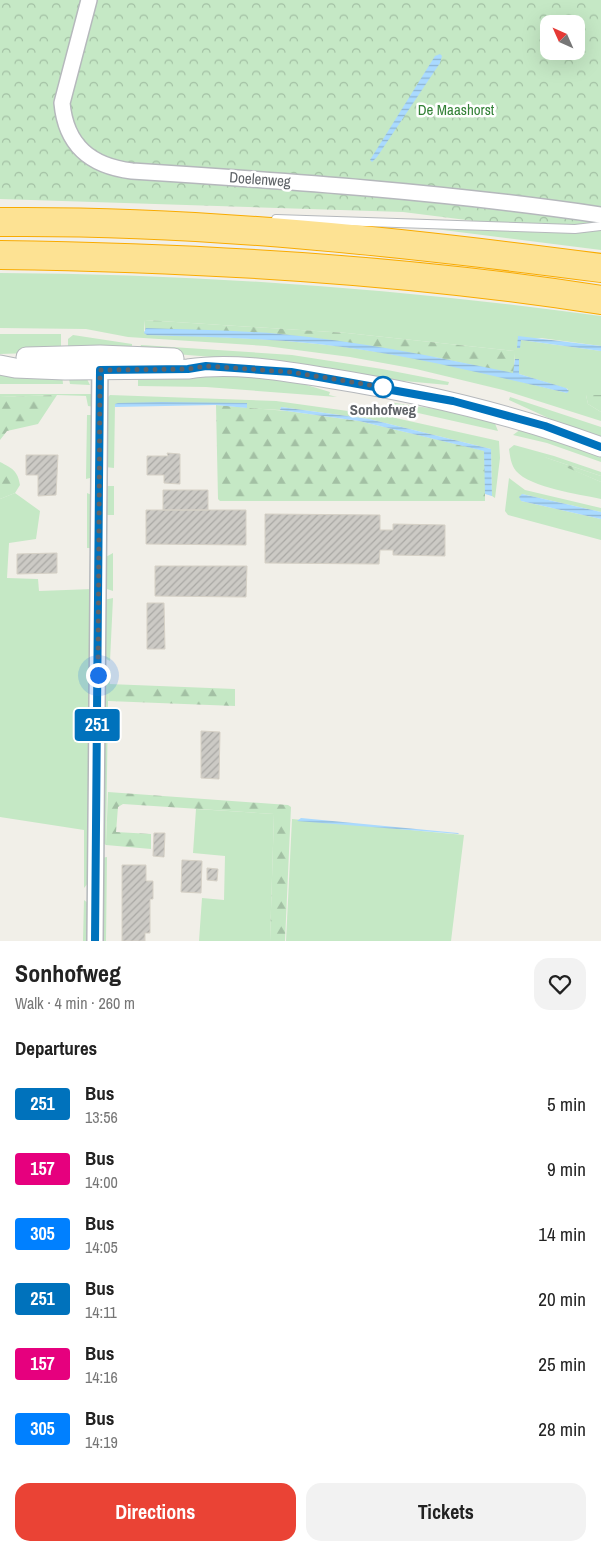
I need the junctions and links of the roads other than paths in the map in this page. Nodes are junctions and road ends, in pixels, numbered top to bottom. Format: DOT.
graph roads {
  1 [pos="89,0"];
  2 [pos="601,215"];
  3 [pos="267,219"];
  4 [pos="0,222"];
  5 [pos="601,226"];
  6 [pos="0,255"];
  7 [pos="601,268"];
  8 [pos="601,300"];
  9 [pos="100,363"];
  10 [pos="0,364"];
  11 [pos="601,447"];
  12 [pos="95,941"];
  1 -- 2 [label="street, Doelenweg"];
  3 -- 5 [label="lane"];
  4 -- 7 [label="highway"];
  6 -- 8 [label="highway"];
  9 -- 10 [label="street"];
  9 -- 11 [label="street"];
  9 -- 12 [label="street"];
}
